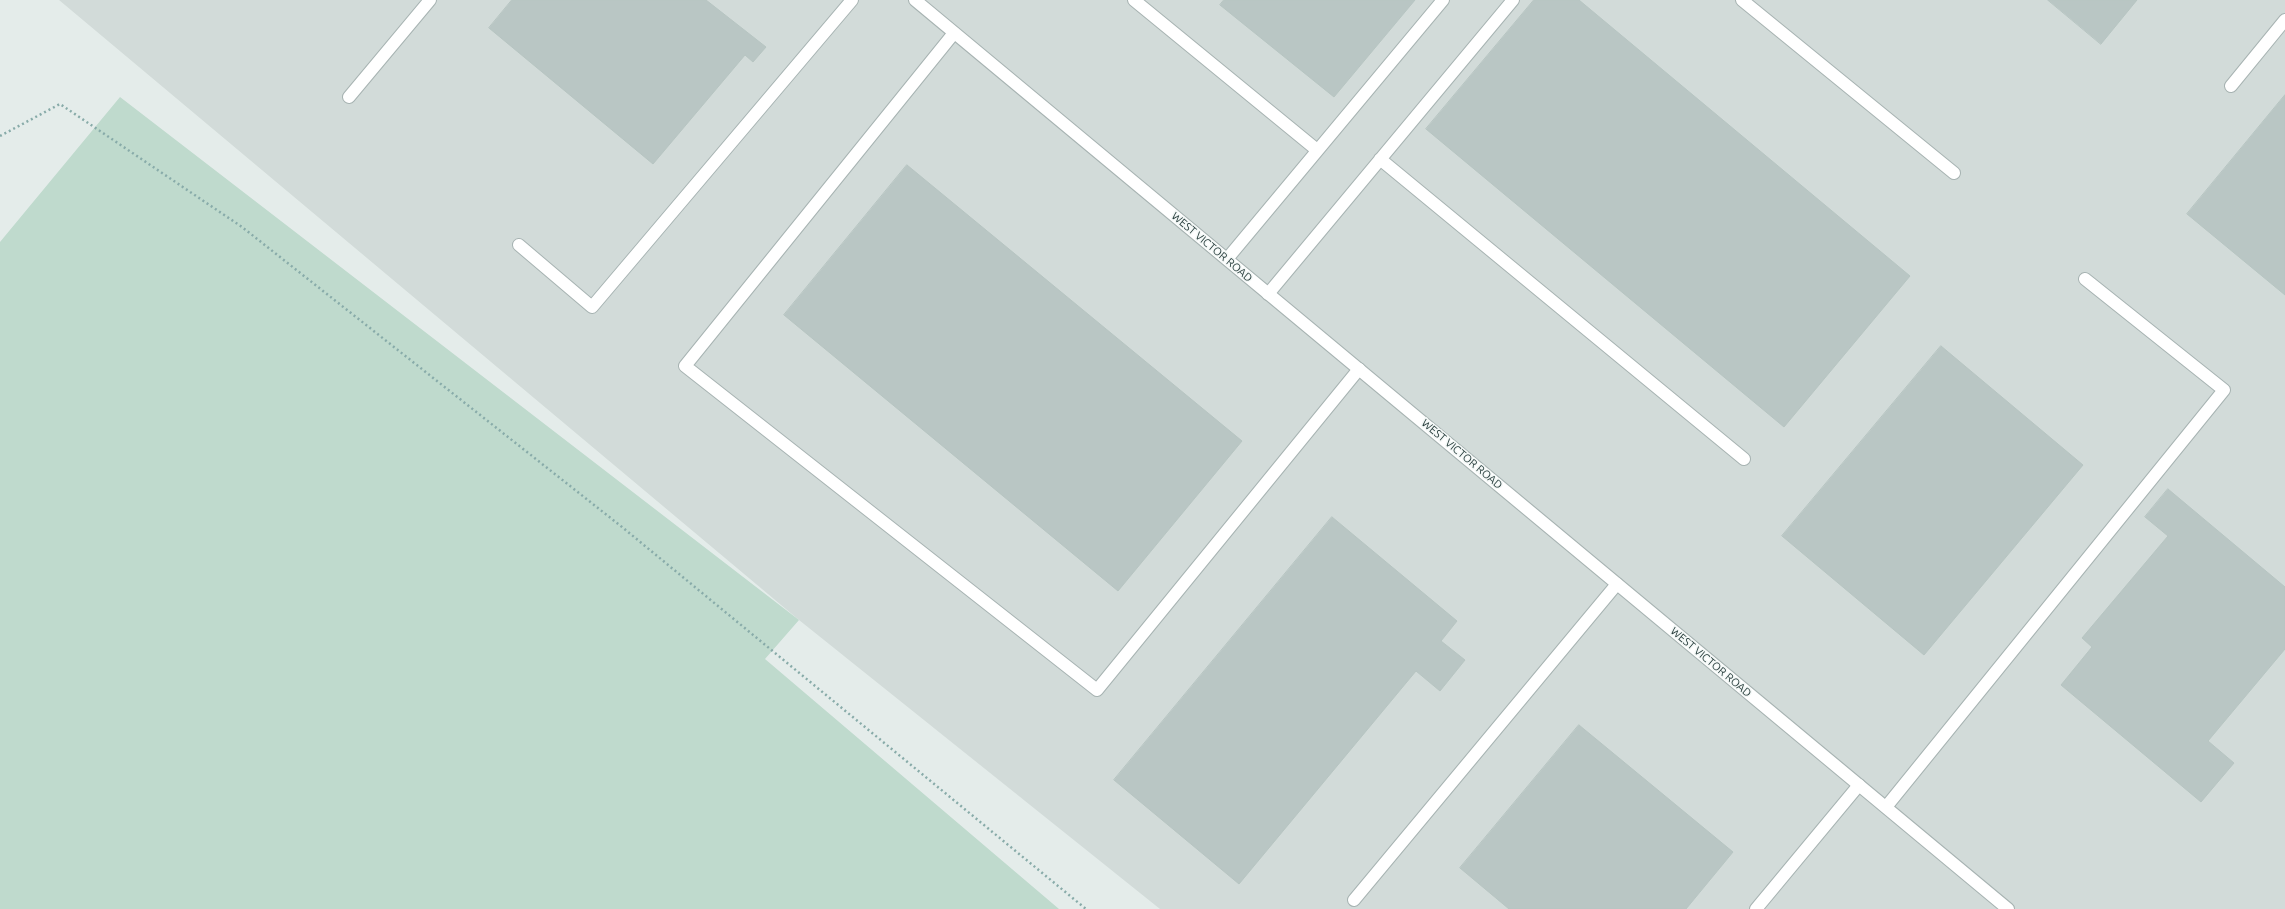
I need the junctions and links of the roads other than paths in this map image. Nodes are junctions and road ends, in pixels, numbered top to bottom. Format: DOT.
graph roads {
  1 [pos="430,0"];
  2 [pos="852,0"];
  3 [pos="915,0"];
  4 [pos="1134,0"];
  5 [pos="1443,0"];
  6 [pos="1513,0"];
  7 [pos="1742,0"];
  8 [pos="2285,20"];
  9 [pos="954,33"];
  10 [pos="2231,86"];
  11 [pos="349,97"];
  12 [pos="1317,150"];
  13 [pos="1380,159"];
  14 [pos="1954,172"];
  15 [pos="519,245"];
  16 [pos="1227,259"];
  17 [pos="2085,279"];
  18 [pos="1268,294"];
  19 [pos="1359,369"];
  20 [pos="1744,459"];
  21 [pos="1617,584"];
  22 [pos="1859,785"];
  23 [pos="1886,807"];
  24 [pos="1354,900"];
  25 [pos="1756,909"];
  26 [pos="2008,909"];
  1 -- 11 [label="street"];
  2 -- 15 [label="street"];
  3 -- 9 [label="street, WEST VICTOR ROAD"];
  4 -- 12 [label="street"];
  5 -- 12 [label="street"];
  6 -- 13 [label="street"];
  7 -- 14 [label="street"];
  8 -- 10 [label="street"];
  9 -- 16 [label="street, WEST VICTOR ROAD"];
  9 -- 19 [label="street"];
  12 -- 16 [label="street"];
  13 -- 18 [label="street"];
  13 -- 20 [label="street"];
  16 -- 18 [label="street, WEST VICTOR ROAD"];
  17 -- 23 [label="street"];
  18 -- 19 [label="street, WEST VICTOR ROAD"];
  19 -- 21 [label="street, WEST VICTOR ROAD"];
  21 -- 22 [label="street, WEST VICTOR ROAD"];
  21 -- 24 [label="street"];
  22 -- 23 [label="street, WEST VICTOR ROAD"];
  22 -- 25 [label="street"];
  23 -- 26 [label="street, WEST VICTOR ROAD"];
}
